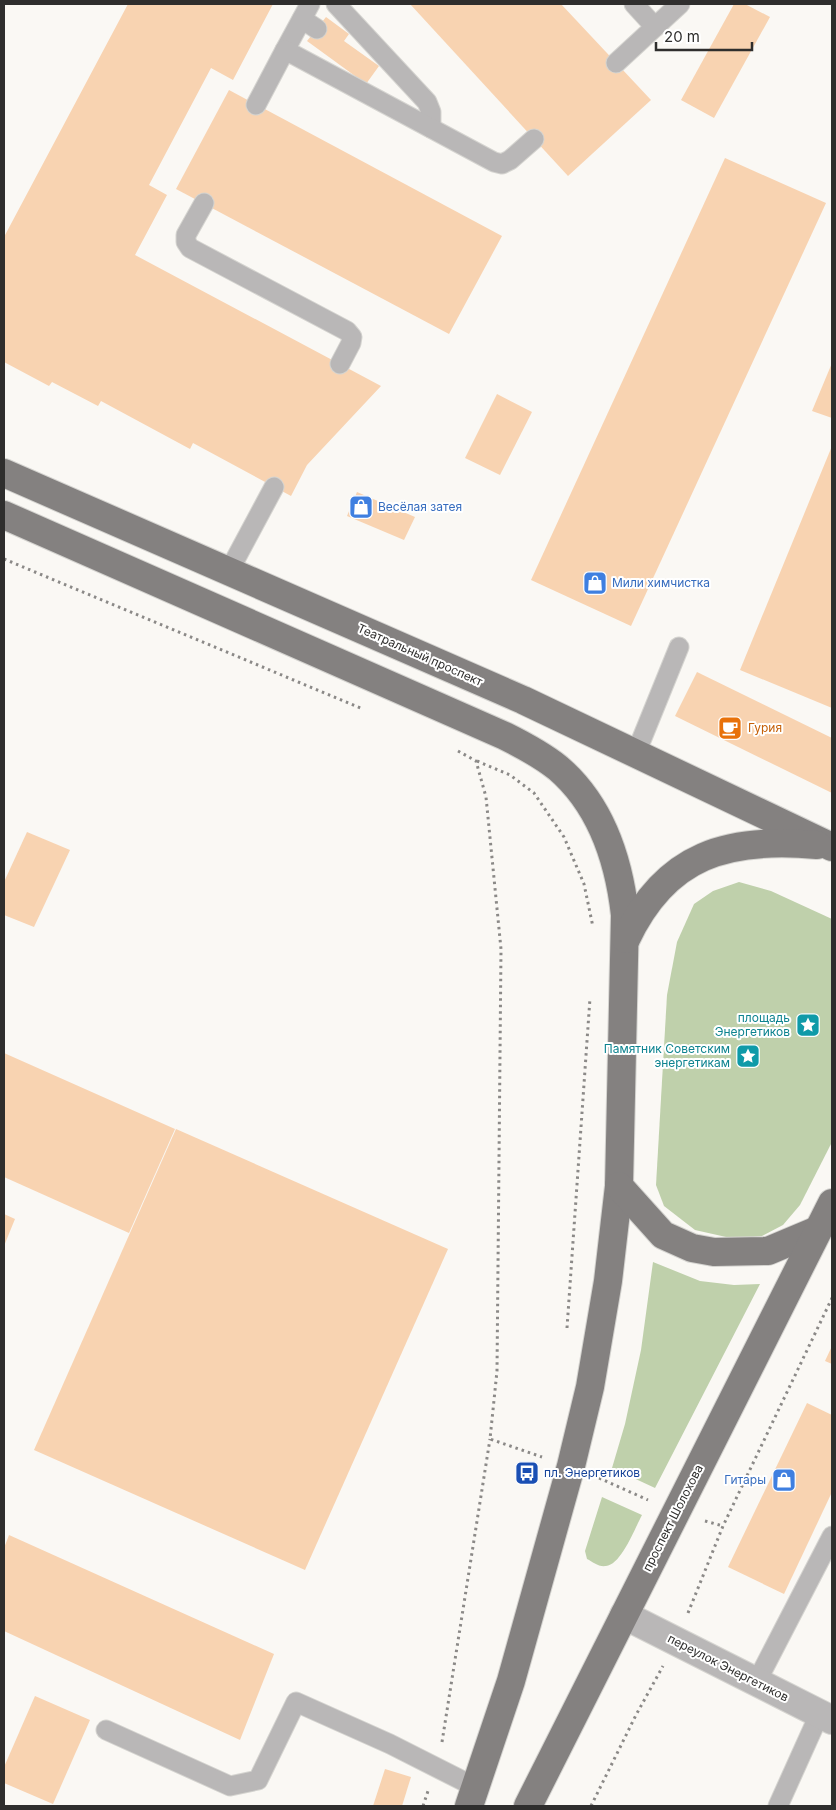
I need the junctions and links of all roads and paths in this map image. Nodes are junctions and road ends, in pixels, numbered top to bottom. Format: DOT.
graph roads {
  1 [pos="336,4"];
  2 [pos="634,4"];
  3 [pos="680,4"];
  4 [pos="310,17"];
  5 [pos="655,27"];
  6 [pos="285,50"];
  7 [pos="616,63"];
  8 [pos="256,105"];
  9 [pos="431,128"];
  10 [pos="534,138"];
  11 [pos="204,203"];
  12 [pos="340,364"];
  13 [pos="4,472"];
  14 [pos="274,487"];
  15 [pos="4,515"];
  16 [pos="4,559"];
  17 [pos="229,571"];
  18 [pos="679,647"];
  19 [pos="366,710"];
  20 [pos="454,749"];
  21 [pos="636,754"];
  22 [pos="476,761"];
  23 [pos="832,847"];
  24 [pos="593,928"];
  25 [pos="624,943"];
  26 [pos="590,996"];
  27 [pos="619,1186"];
  28 [pos="832,1203"];
  29 [pos="818,1230"];
  30 [pos="832,1298"];
  31 [pos="566,1338"];
  32 [pos="490,1439"];
  33 [pos="543,1447"];
  34 [pos="541,1456"];
  35 [pos="571,1466"];
  36 [pos="676,1512"];
  37 [pos="722,1526"];
  38 [pos="832,1536"];
  39 [pos="624,1615"];
  40 [pos="756,1683"];
  41 [pos="826,1718"];
  42 [pos="106,1730"];
  43 [pos="437,1768"];
  44 [pos="473,1797"];
  45 [pos="422,1806"];
  46 [pos="528,1806"];
  47 [pos="778,1806"];
  1 -- 9 [label="lane"];
  2 -- 5 [label="lane"];
  3 -- 5 [label="lane"];
  4 -- 6 [label="lane"];
  5 -- 7 [label="lane"];
  6 -- 8 [label="lane"];
  6 -- 9 [label="lane"];
  9 -- 10 [label="lane"];
  11 -- 12 [label="lane"];
  13 -- 17 [label="main road, Театральный проспект"];
  14 -- 17 [label="lane"];
  15 -- 25 [label="main road"];
  16 -- 19 [label="path"];
  17 -- 21 [label="main road, Театральный проспект"];
  18 -- 21 [label="lane"];
  20 -- 22 [label="path"];
  21 -- 23 [label="main road, Театральный проспект"];
  22 -- 24 [label="path"];
  22 -- 32 [label="path"];
  23 -- 25 [label="main road"];
  25 -- 27 [label="main road"];
  26 -- 31 [label="path"];
  27 -- 29 [label="main road"];
  27 -- 35 [label="main road"];
  28 -- 29 [label="main road"];
  29 -- 36 [label="main road, проспект Шолохова"];
  30 -- 37 [label="path"];
  32 -- 34 [label="path"];
  32 -- 43 [label="path"];
  33 -- 34 [label="path"];
  34 -- 35 [label="path"];
  35 -- 36 [label="path"];
  35 -- 44 [label="main road"];
  36 -- 39 [label="main road, проспект Шолохова"];
  38 -- 40 [label="lane"];
  39 -- 40 [label="street, переулок Энергетиков"];
  39 -- 46 [label="main road, проспект Шолохова"];
  40 -- 41 [label="street, переулок Энергетиков"];
  41 -- 47 [label="lane"];
  42 -- 43 [label="lane"];
  43 -- 44 [label="lane"];
  43 -- 45 [label="path"];
}
